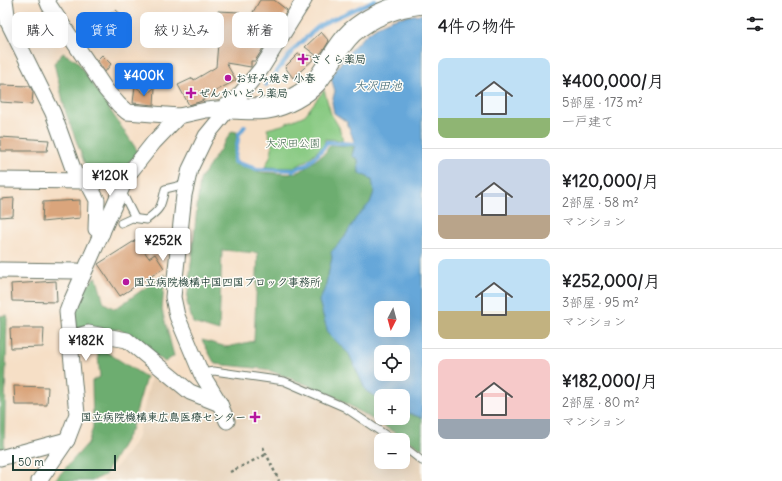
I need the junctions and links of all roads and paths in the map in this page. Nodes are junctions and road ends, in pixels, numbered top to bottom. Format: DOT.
graph roads {
  1 [pos="5,0"];
  2 [pos="47,0"];
  3 [pos="304,0"];
  4 [pos="422,3"];
  5 [pos="228,108"];
  6 [pos="179,116"];
  7 [pos="0,180"];
  8 [pos="87,181"];
  9 [pos="124,182"];
  10 [pos="186,184"];
  11 [pos="135,218"];
  12 [pos="120,223"];
  13 [pos="102,233"];
  14 [pos="0,270"];
  15 [pos="83,275"];
  16 [pos="70,338"];
  17 [pos="201,373"];
  18 [pos="220,404"];
  19 [pos="227,421"];
  20 [pos="383,433"];
  21 [pos="67,440"];
  22 [pos="263,447"];
  23 [pos="410,452"];
  24 [pos="267,454"];
  25 [pos="0,458"];
  26 [pos="422,461"];
  27 [pos="230,472"];
  28 [pos="39,481"];
  29 [pos="279,481"];
  1 -- 8 [label="street"];
  2 -- 6 [label="street"];
  3 -- 5 [label="street"];
  4 -- 5 [label="street"];
  5 -- 6 [label="street"];
  5 -- 10 [label="street"];
  6 -- 9 [label="street"];
  7 -- 8 [label="street"];
  8 -- 9 [label="street"];
  8 -- 13 [label="street"];
  9 -- 11 [label="lane"];
  9 -- 13 [label="street"];
  10 -- 11 [label="lane"];
  10 -- 17 [label="street"];
  11 -- 12 [label="lane"];
  13 -- 15 [label="street"];
  14 -- 15 [label="street"];
  15 -- 16 [label="street"];
  16 -- 18 [label="street"];
  16 -- 21 [label="street"];
  17 -- 18 [label="street"];
  17 -- 20 [label="lane"];
  18 -- 19 [label="street"];
  21 -- 25 [label="street"];
  21 -- 28 [label="street"];
  22 -- 24 [label="path"];
  23 -- 26 [label="lane"];
  24 -- 27 [label="path"];
  24 -- 29 [label="path"];
}
